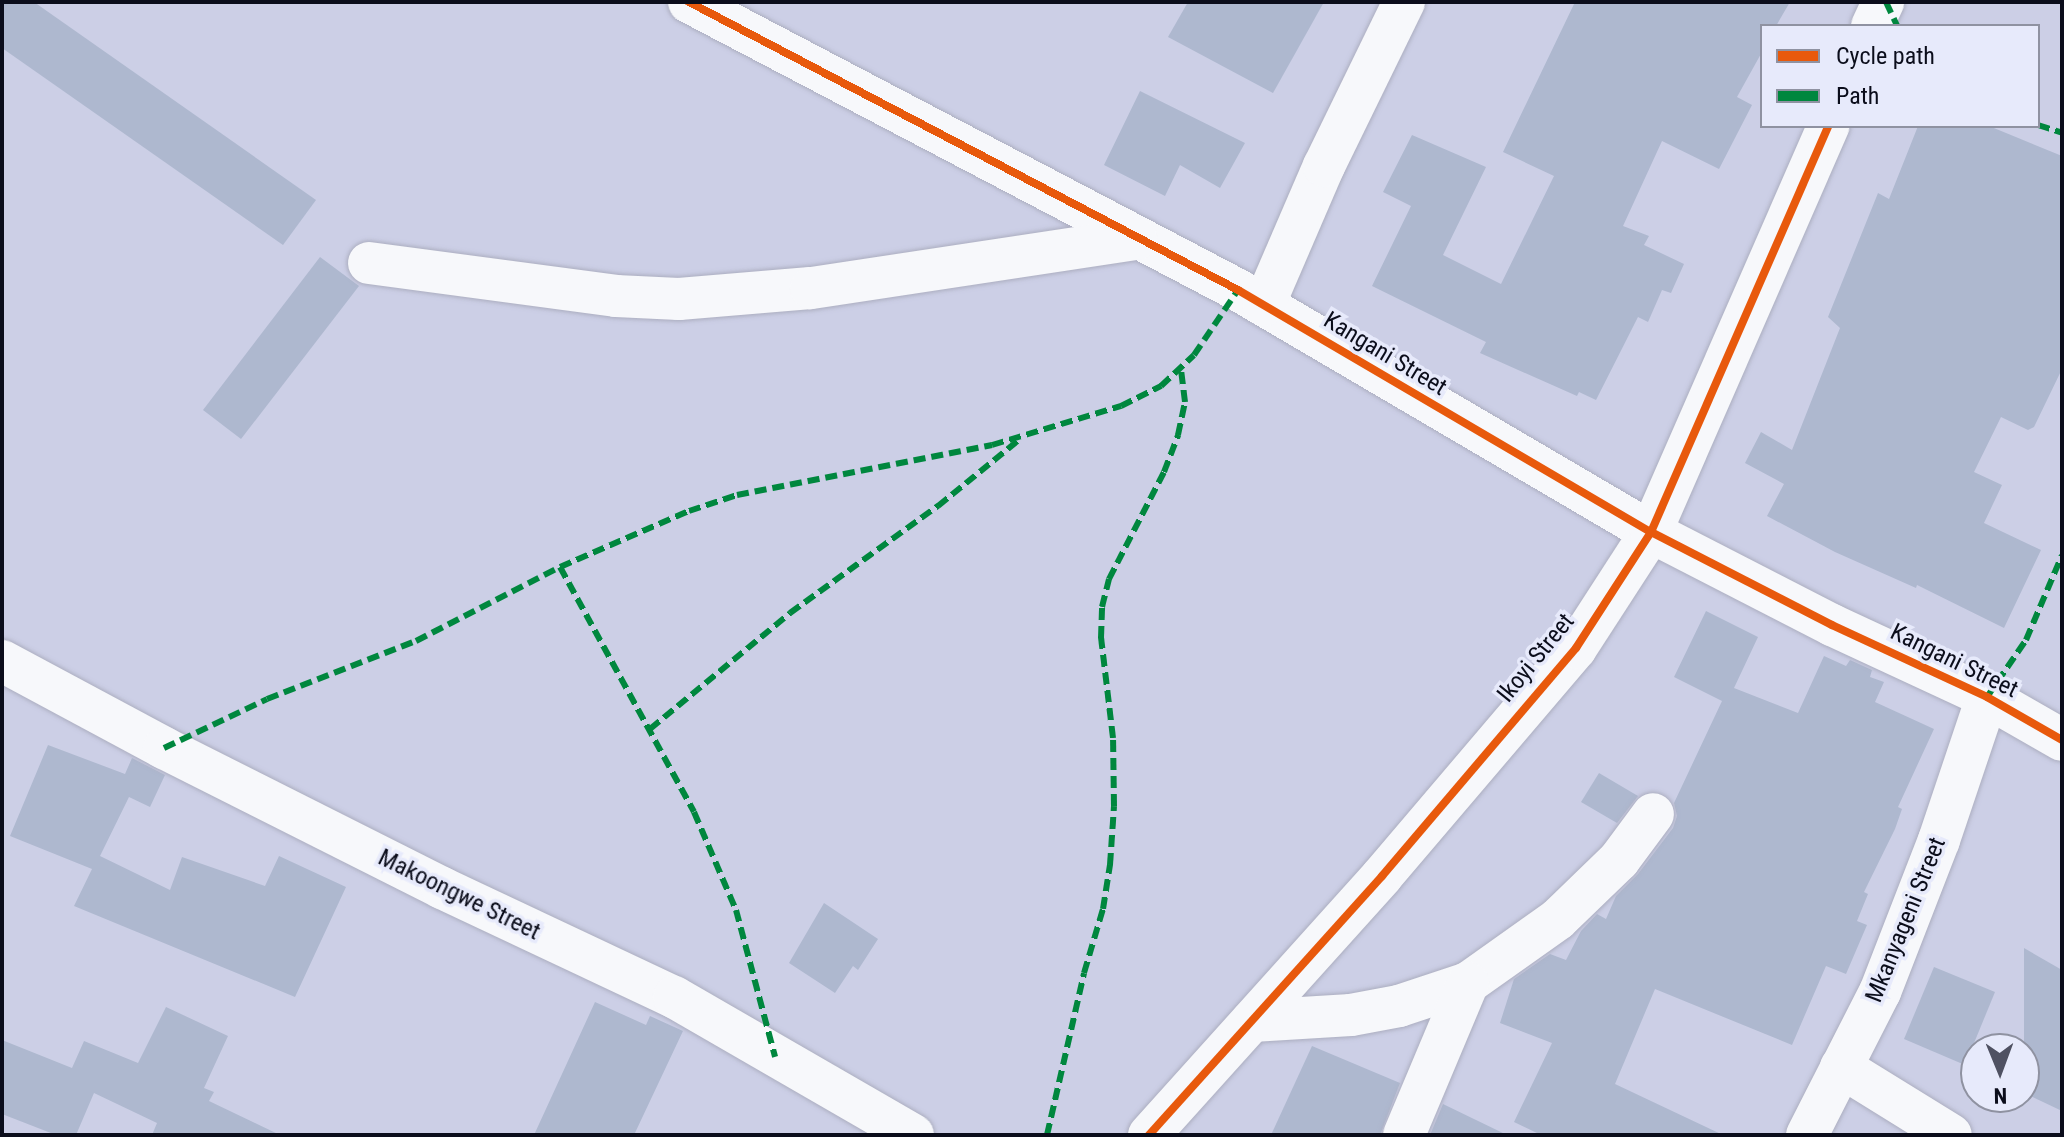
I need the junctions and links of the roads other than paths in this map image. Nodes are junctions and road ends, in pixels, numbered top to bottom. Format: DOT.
graph roads {
  1 [pos="689,2"];
  2 [pos="1404,2"];
  3 [pos="1883,2"];
  4 [pos="1873,24"];
  5 [pos="1827,128"];
  6 [pos="1136,239"];
  7 [pos="369,263"];
  8 [pos="1264,305"];
  9 [pos="1651,532"];
  10 [pos="2,661"];
  11 [pos="21,682"];
  12 [pos="1987,697"];
  13 [pos="2062,740"];
  14 [pos="1653,814"];
  15 [pos="1468,983"];
  16 [pos="1252,1021"];
  17 [pos="1841,1067"];
  18 [pos="913,1135"];
  19 [pos="1149,1135"];
  20 [pos="1404,1135"];
  21 [pos="1807,1135"];
  22 [pos="1951,1135"];
  1 -- 6 [label="street, Kangani Street"];
  2 -- 8 [label="street"];
  3 -- 4 [label="street"];
  5 -- 9 [label="street, Ikoyi Street"];
  6 -- 7 [label="street"];
  6 -- 8 [label="street, Kangani Street"];
  8 -- 9 [label="street, Kangani Street"];
  9 -- 12 [label="street, Kangani Street"];
  9 -- 16 [label="street, Ikoyi Street"];
  10 -- 11 [label="street, Makoongwe Street"];
  11 -- 18 [label="street, Makoongwe Street"];
  12 -- 13 [label="street, Kangani Street"];
  12 -- 17 [label="street, Mkanyageni Street"];
  14 -- 15 [label="street"];
  15 -- 16 [label="street"];
  15 -- 20 [label="street"];
  16 -- 19 [label="street, Ikoyi Street"];
  17 -- 21 [label="street, Mkanyageni Street"];
  17 -- 22 [label="street"];
}
